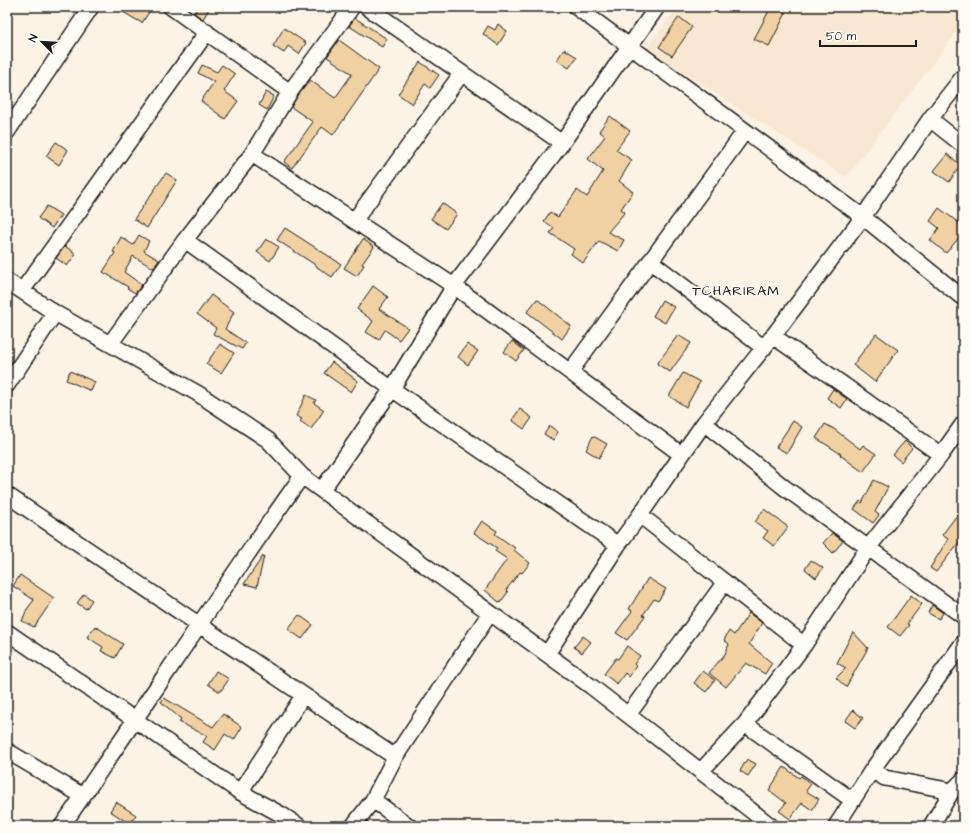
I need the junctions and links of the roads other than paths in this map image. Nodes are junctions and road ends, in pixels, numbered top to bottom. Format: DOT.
graph roads {
  1 [pos="91,7"];
  2 [pos="170,7"];
  3 [pos="352,7"];
  4 [pos="367,7"];
  5 [pos="576,7"];
  6 [pos="658,7"];
  7 [pos="207,32"];
  8 [pos="629,46"];
  9 [pos="462,73"];
  10 [pos="963,76"];
  11 [pos="290,92"];
  12 [pos="930,119"];
  13 [pos="745,131"];
  14 [pos="7,132"];
  15 [pos="562,142"];
  16 [pos="963,145"];
  17 [pos="252,154"];
  18 [pos="864,217"];
  19 [pos="354,221"];
  20 [pos="185,240"];
  21 [pos="650,261"];
  22 [pos="7,281"];
  23 [pos="454,286"];
  24 [pos="22,291"];
  25 [pos="963,298"];
  26 [pos="55,313"];
  27 [pos="773,336"];
  28 [pos="110,344"];
  29 [pos="764,348"];
  30 [pos="570,372"];
  31 [pos="7,385"];
  32 [pos="392,389"];
  33 [pos="704,423"];
  34 [pos="963,424"];
  35 [pos="682,455"];
  36 [pos="941,456"];
  37 [pos="302,476"];
  38 [pos="322,490"];
  39 [pos="7,495"];
  40 [pos="640,515"];
  41 [pos="618,545"];
  42 [pos="868,548"];
  43 [pos="725,582"];
  44 [pos="490,613"];
  45 [pos="963,616"];
  46 [pos="200,625"];
  47 [pos="7,632"];
  48 [pos="963,643"];
  49 [pos="804,645"];
  50 [pos="547,654"];
  51 [pos="303,696"];
  52 [pos="628,715"];
  53 [pos="135,720"];
  54 [pos="745,724"];
  55 [pos="7,751"];
  56 [pos="395,757"];
  57 [pos="872,770"];
  58 [pos="701,771"];
  59 [pos="963,780"];
  60 [pos="952,791"];
  61 [pos="240,792"];
  62 [pos="83,796"];
  63 [pos="373,800"];
  64 [pos="852,800"];
  65 [pos="766,825"];
  66 [pos="62,826"];
  67 [pos="299,826"];
  68 [pos="353,826"];
  69 [pos="409,826"];
  70 [pos="836,826"];
  71 [pos="931,826"];
  1 -- 14 [label="street"];
  2 -- 7 [label="street"];
  3 -- 11 [label="street"];
  4 -- 9 [label="street"];
  5 -- 8 [label="street"];
  6 -- 8 [label="street"];
  7 -- 11 [label="street"];
  7 -- 24 [label="street"];
  8 -- 13 [label="street"];
  8 -- 15 [label="street"];
  9 -- 15 [label="street"];
  9 -- 19 [label="street"];
  10 -- 12 [label="street"];
  11 -- 17 [label="street"];
  12 -- 16 [label="street"];
  12 -- 18 [label="street"];
  13 -- 18 [label="street"];
  13 -- 21 [label="street"];
  15 -- 23 [label="street"];
  17 -- 19 [label="street"];
  17 -- 20 [label="street"];
  18 -- 25 [label="street"];
  18 -- 27 [label="street"];
  19 -- 23 [label="street"];
  20 -- 28 [label="street"];
  20 -- 32 [label="street"];
  21 -- 29 [label="street"];
  21 -- 30 [label="street"];
  22 -- 24 [label="street"];
  23 -- 30 [label="street"];
  23 -- 32 [label="street"];
  24 -- 26 [label="street"];
  26 -- 28 [label="street"];
  26 -- 31 [label="street"];
  27 -- 29 [label="street"];
  27 -- 36 [label="street"];
  28 -- 37 [label="street"];
  29 -- 33 [label="street"];
  30 -- 35 [label="street"];
  32 -- 38 [label="street"];
  32 -- 41 [label="street"];
  33 -- 35 [label="street"];
  33 -- 42 [label="street"];
  34 -- 36 [label="street"];
  35 -- 40 [label="street"];
  36 -- 42 [label="street"];
  37 -- 38 [label="street"];
  37 -- 46 [label="street"];
  38 -- 44 [label="street"];
  39 -- 46 [label="street"];
  40 -- 41 [label="street"];
  40 -- 43 [label="street"];
  41 -- 50 [label="street"];
  42 -- 45 [label="street"];
  42 -- 49 [label="street"];
  43 -- 49 [label="street"];
  43 -- 52 [label="street"];
  44 -- 50 [label="street"];
  44 -- 56 [label="street"];
  46 -- 51 [label="street"];
  46 -- 53 [label="street"];
  47 -- 53 [label="street"];
  48 -- 57 [label="street"];
  49 -- 54 [label="street"];
  50 -- 52 [label="street"];
  51 -- 56 [label="street"];
  51 -- 61 [label="street"];
  52 -- 58 [label="street"];
  53 -- 61 [label="street"];
  53 -- 62 [label="street"];
  54 -- 58 [label="street"];
  54 -- 64 [label="street"];
  55 -- 62 [label="street"];
  56 -- 63 [label="street"];
  57 -- 60 [label="street"];
  57 -- 64 [label="street"];
  58 -- 65 [label="street"];
  59 -- 60 [label="street"];
  60 -- 71 [label="street"];
  61 -- 67 [label="street"];
  62 -- 66 [label="street"];
  63 -- 68 [label="street"];
  63 -- 69 [label="street"];
  64 -- 70 [label="street"];
}
